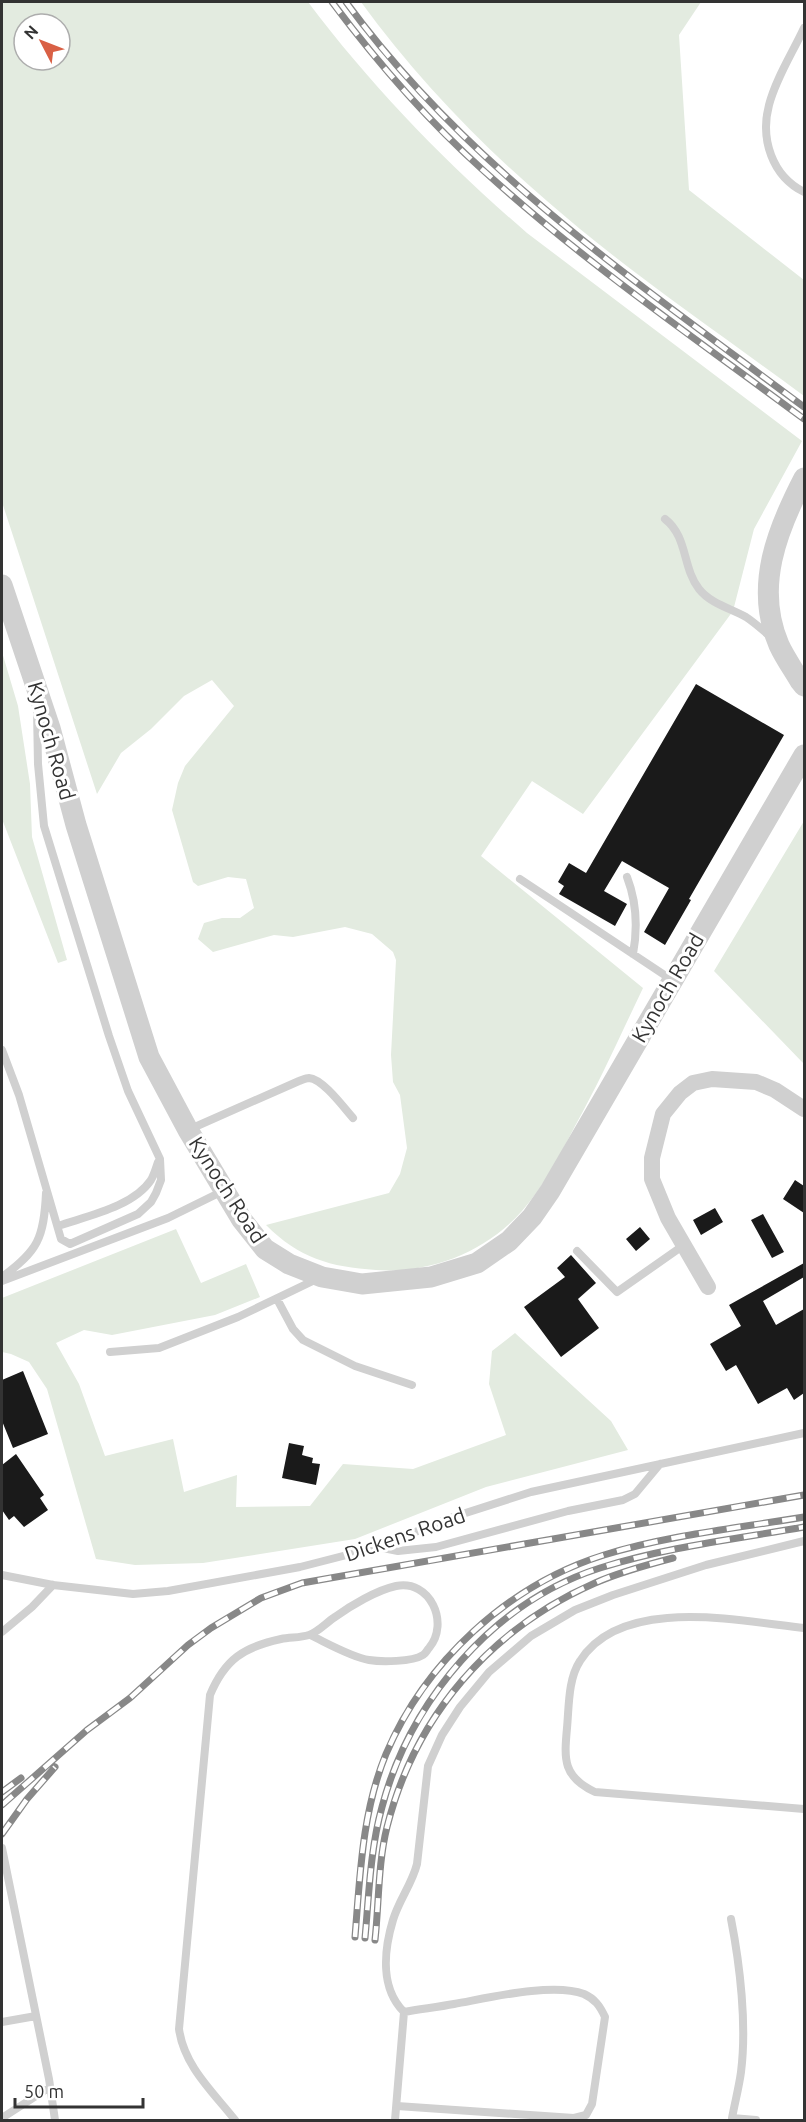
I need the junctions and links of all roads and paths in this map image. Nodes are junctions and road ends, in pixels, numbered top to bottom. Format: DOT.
graph roads {
  1 [pos="804,28"];
  2 [pos="804,192"];
  3 [pos="804,478"];
  4 [pos="665,519"];
  5 [pos="2,585"];
  6 [pos="779,644"];
  7 [pos="804,686"];
  8 [pos="38,695"];
  9 [pos="804,755"];
  10 [pos="627,877"];
  11 [pos="520,879"];
  12 [pos="633,954"];
  13 [pos="672,980"];
  14 [pos="2,1050"];
  15 [pos="804,1109"];
  16 [pos="353,1118"];
  17 [pos="188,1130"];
  18 [pos="160,1159"];
  19 [pos="46,1186"];
  20 [pos="225,1190"];
  21 [pos="58,1226"];
  22 [pos="684,1245"];
  23 [pos="577,1251"];
  24 [pos="322,1277"];
  25 [pos="2,1279"];
  26 [pos="708,1287"];
  27 [pos="277,1299"];
  28 [pos="110,1352"];
  29 [pos="412,1385"];
  30 [pos="804,1432"];
  31 [pos="660,1464"];
  32 [pos="804,1541"];
  33 [pos="378,1547"];
  34 [pos="2,1575"];
  35 [pos="53,1585"];
  36 [pos="804,1628"];
  37 [pos="2,1632"];
  38 [pos="310,1635"];
  39 [pos="804,1809"];
  40 [pos="2,1848"];
  41 [pos="730,1919"];
  42 [pos="404,2012"];
  43 [pos="36,2016"];
  44 [pos="2,2022"];
  45 [pos="50,2088"];
  46 [pos="397,2106"];
  47 [pos="2,2118"];
  48 [pos="56,2121"];
  49 [pos="235,2121"];
  50 [pos="395,2121"];
  51 [pos="756,2121"];
  1 -- 2 [label="lane"];
  3 -- 6 [label="street"];
  4 -- 6 [label="lane"];
  5 -- 8 [label="street, Kynoch Road"];
  6 -- 7 [label="street"];
  8 -- 17 [label="street, Kynoch Road"];
  8 -- 18 [label="lane"];
  9 -- 13 [label="street, Kynoch Road"];
  10 -- 12 [label="lane"];
  11 -- 12 [label="lane"];
  12 -- 13 [label="lane"];
  13 -- 24 [label="street, Kynoch Road"];
  14 -- 19 [label="lane"];
  15 -- 22 [label="street"];
  16 -- 17 [label="lane"];
  17 -- 20 [label="street, Kynoch Road"];
  18 -- 21 [label="lane"];
  18 -- 21 [label="lane"];
  19 -- 21 [label="lane"];
  19 -- 25 [label="lane"];
  20 -- 24 [label="street, Kynoch Road"];
  20 -- 25 [label="lane"];
  22 -- 23 [label="lane"];
  22 -- 26 [label="street"];
  24 -- 27 [label="lane"];
  27 -- 28 [label="lane"];
  27 -- 29 [label="lane"];
  30 -- 31 [label="lane, Dickens Road"];
  31 -- 33 [label="lane, Dickens Road"];
  31 -- 33 [label="lane"];
  32 -- 42 [label="lane"];
  33 -- 35 [label="lane, Dickens Road"];
  34 -- 35 [label="lane, Dickens Road"];
  35 -- 37 [label="lane"];
  36 -- 39 [label="lane"];
  38 -- 38 [label="lane"];
  38 -- 49 [label="lane"];
  40 -- 43 [label="lane"];
  41 -- 51 [label="lane"];
  42 -- 46 [label="lane"];
  42 -- 46 [label="lane"];
  43 -- 44 [label="lane"];
  43 -- 45 [label="lane"];
  45 -- 47 [label="lane"];
  45 -- 48 [label="lane"];
  46 -- 50 [label="lane"];
}
